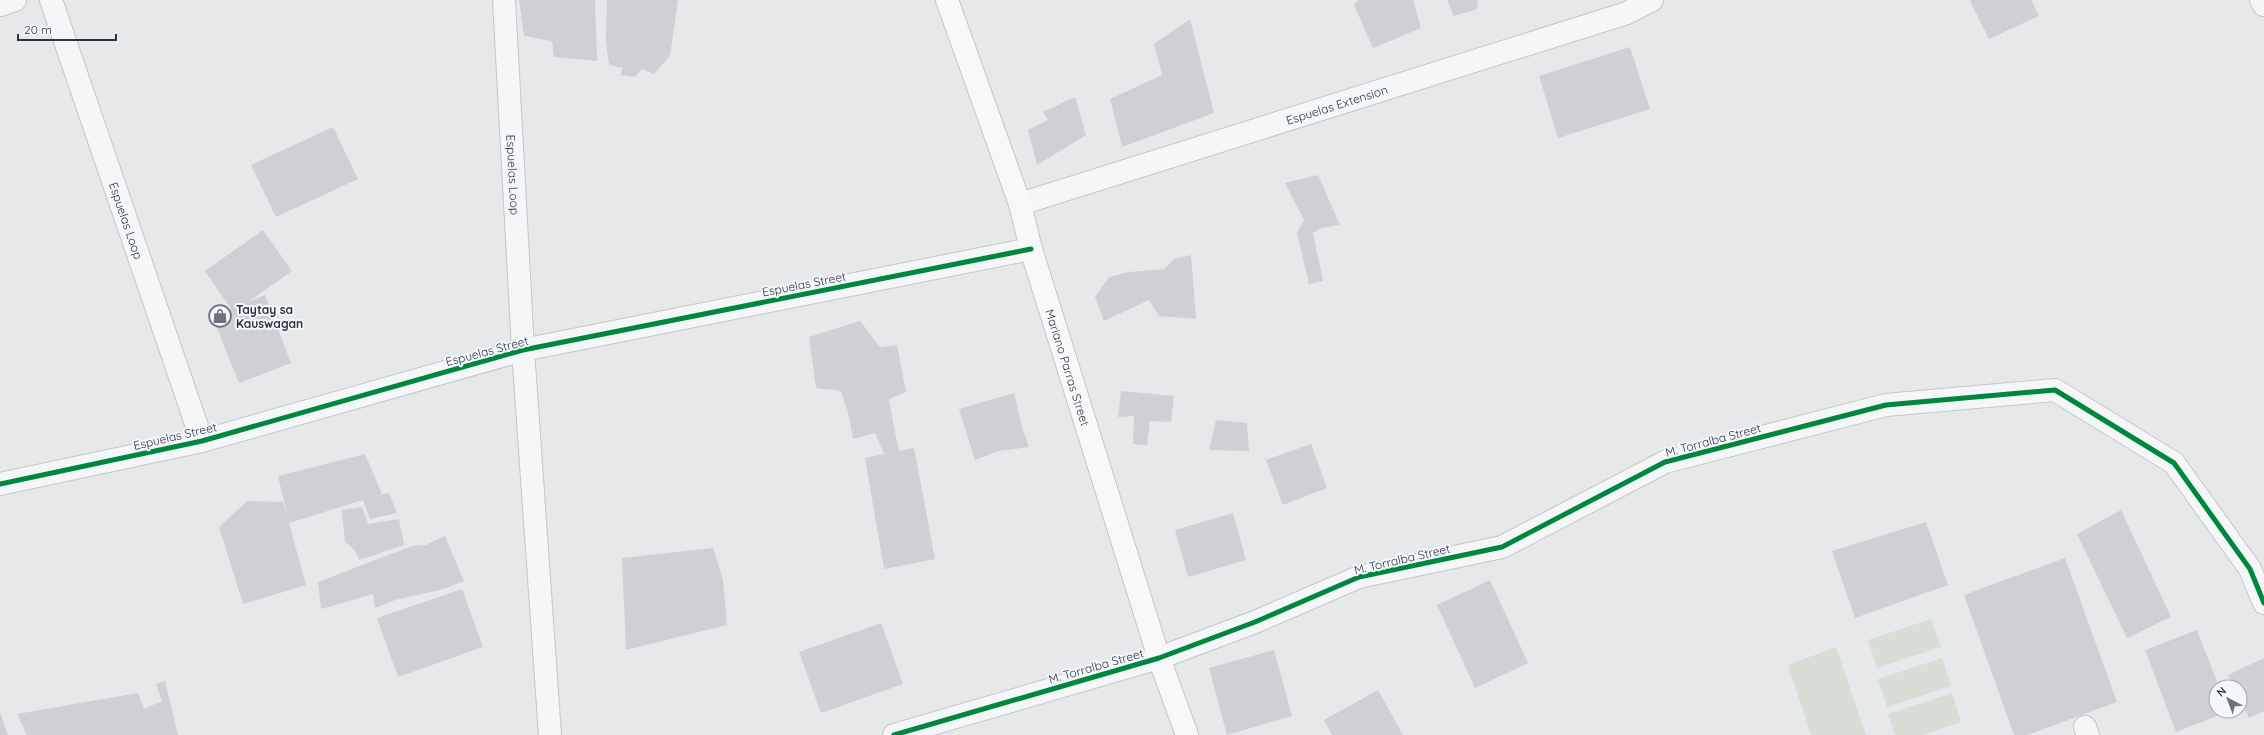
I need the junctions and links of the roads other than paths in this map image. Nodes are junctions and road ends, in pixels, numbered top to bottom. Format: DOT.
graph roads {
  1 [pos="15,0"];
  2 [pos="51,0"];
  3 [pos="504,0"];
  4 [pos="947,0"];
  5 [pos="1652,0"];
  6 [pos="2261,0"];
  7 [pos="0,5"];
  8 [pos="2264,5"];
  9 [pos="1020,204"];
  10 [pos="1030,249"];
  11 [pos="523,350"];
  12 [pos="202,441"];
  13 [pos="0,484"];
  14 [pos="2264,603"];
  15 [pos="1159,658"];
  16 [pos="550,735"];
  17 [pos="894,735"];
  18 [pos="1187,735"];
  1 -- 7 [label="street"];
  2 -- 12 [label="street, Espuelas Loop"];
  3 -- 11 [label="street, Espuelas Loop"];
  4 -- 9 [label="main road, Mariano Parras Street"];
  5 -- 9 [label="street, Espuelas Extension"];
  6 -- 8 [label="street"];
  9 -- 10 [label="main road, Mariano Parras Street"];
  10 -- 11 [label="street, Espuelas Street"];
  10 -- 15 [label="main road, Mariano Parras Street"];
  11 -- 12 [label="street, Espuelas Street"];
  11 -- 16 [label="street, Espuelas Loop"];
  12 -- 13 [label="street, Espuelas Street"];
  14 -- 15 [label="street, M. Torralba Street"];
  15 -- 17 [label="street, M. Torralba Street"];
  15 -- 18 [label="main road, Mariano Parras Street"];
}
